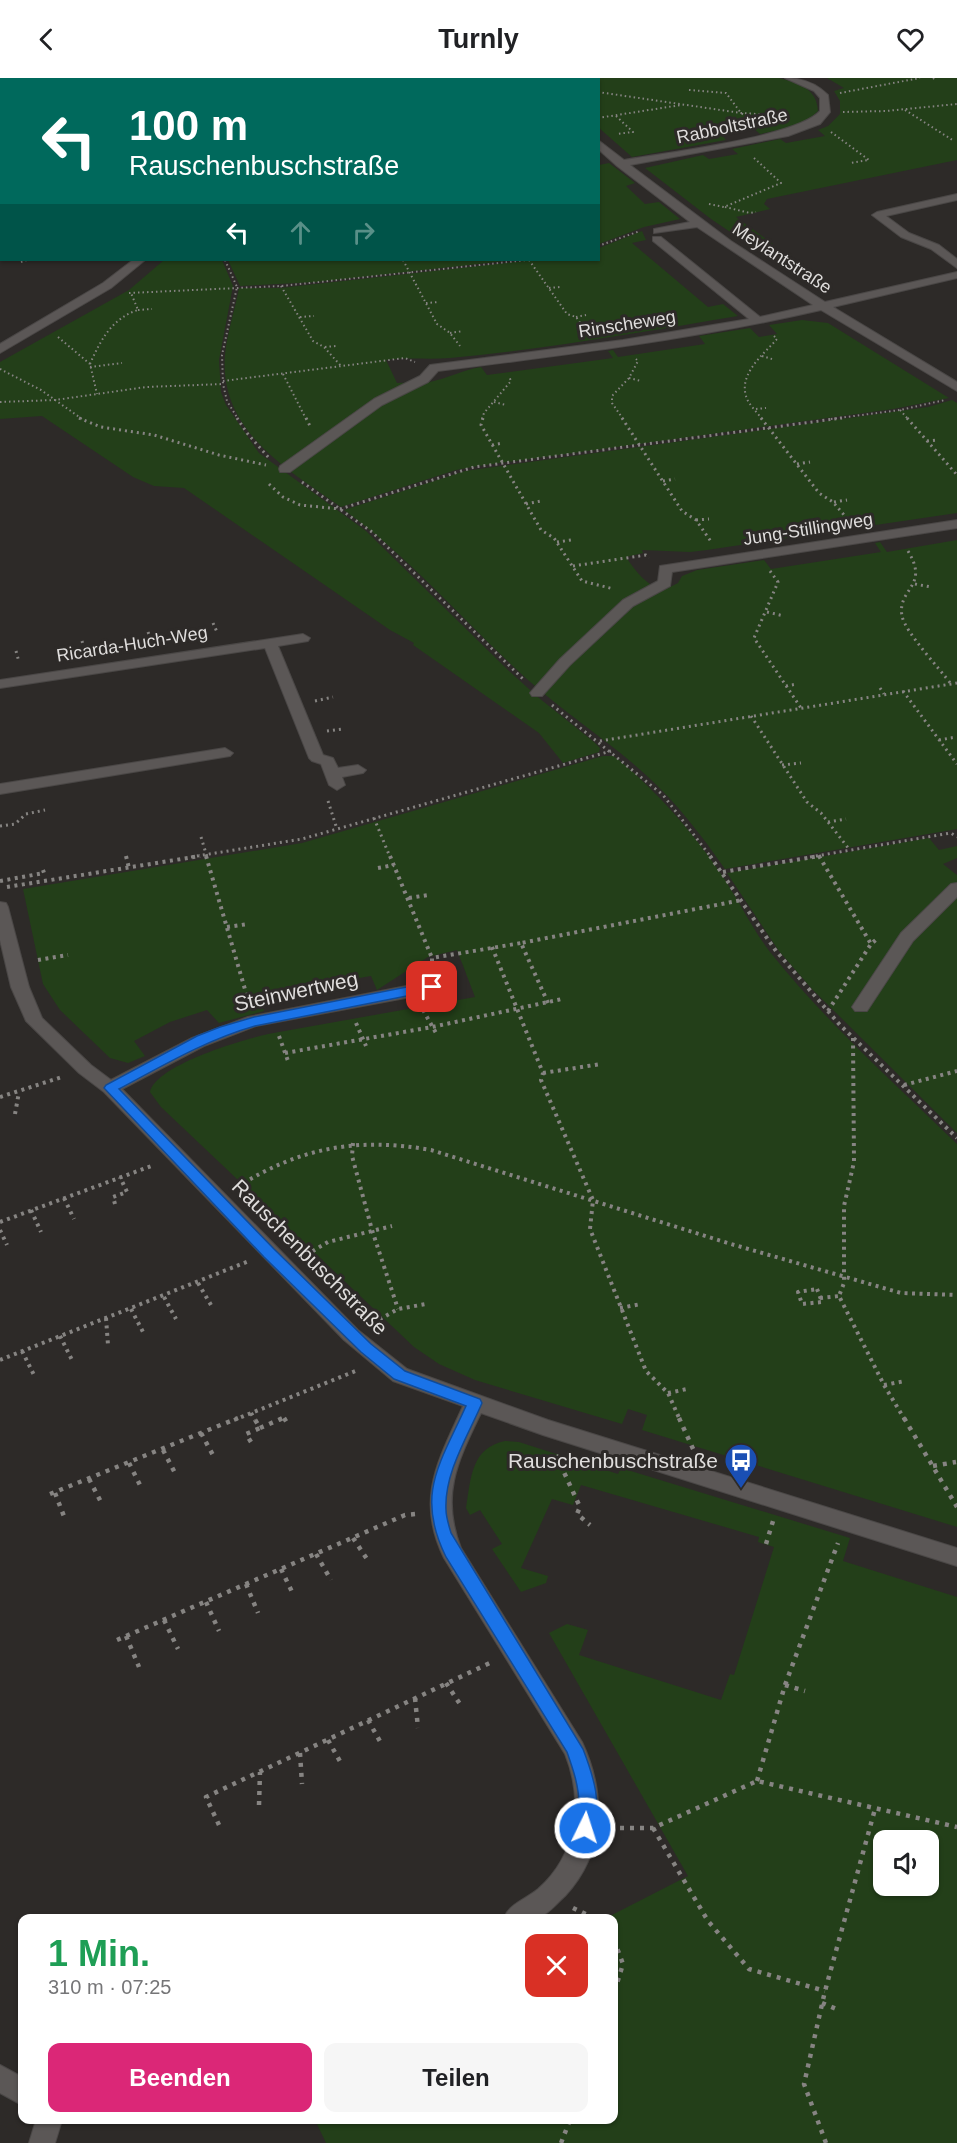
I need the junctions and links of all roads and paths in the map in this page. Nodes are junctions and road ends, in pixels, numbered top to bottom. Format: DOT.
graph roads {
  1 [pos="790,78"];
  2 [pos="920,78"];
  3 [pos="689,90"];
  4 [pos="600,92"];
  5 [pos="825,97"];
  6 [pos="686,104"];
  7 [pos="957,104"];
  8 [pos="872,106"];
  9 [pos="905,110"];
  10 [pos="825,112"];
  11 [pos="876,112"];
  12 [pos="741,113"];
  13 [pos="615,116"];
  14 [pos="600,118"];
  15 [pos="817,122"];
  16 [pos="944,131"];
  17 [pos="938,132"];
  18 [pos="614,135"];
  19 [pos="776,136"];
  20 [pos="954,141"];
  21 [pos="737,143"];
  22 [pos="600,145"];
  23 [pos="850,162"];
  24 [pos="621,164"];
  25 [pos="773,166"];
  26 [pos="765,168"];
  27 [pos="957,197"];
  28 [pos="702,202"];
  29 [pos="724,207"];
  30 [pos="756,212"];
  31 [pos="697,224"];
  32 [pos="24,261"];
  33 [pos="138,261"];
  34 [pos="225,261"];
  35 [pos="403,261"];
  36 [pos="519,261"];
  37 [pos="529,261"];
  38 [pos="21,262"];
  39 [pos="957,265"];
  40 [pos="409,273"];
  41 [pos="957,275"];
  42 [pos="281,286"];
  43 [pos="237,287"];
  44 [pos="560,287"];
  45 [pos="549,288"];
  46 [pos="131,293"];
  47 [pos="95,295"];
  48 [pos="439,302"];
  49 [pos="426,303"];
  50 [pos="824,307"];
  51 [pos="152,309"];
  52 [pos="138,310"];
  53 [pos="586,315"];
  54 [pos="314,316"];
  55 [pos="300,317"];
  56 [pos="576,317"];
  57 [pos="758,321"];
  58 [pos="41,324"];
  59 [pos="463,331"];
  60 [pos="450,333"];
  61 [pos="588,333"];
  62 [pos="623,344"];
  63 [pos="336,346"];
  64 [pos="324,347"];
  65 [pos="0,349"];
  66 [pos="461,349"];
  67 [pos="762,356"];
  68 [pos="772,359"];
  69 [pos="502,360"];
  70 [pos="122,363"];
  71 [pos="90,366"];
  72 [pos="341,367"];
  73 [pos="434,368"];
  74 [pos="0,369"];
  75 [pos="283,374"];
  76 [pos="629,378"];
  77 [pos="641,381"];
  78 [pos="223,382"];
  79 [pos="954,393"];
  80 [pos="97,394"];
  81 [pos="55,400"];
  82 [pos="0,402"];
  83 [pos="494,402"];
  84 [pos="506,405"];
  85 [pos="766,408"];
  86 [pos="756,409"];
  87 [pos="900,410"];
  88 [pos="770,427"];
  89 [pos="313,432"];
  90 [pos="937,440"];
  91 [pos="927,441"];
  92 [pos="503,443"];
  93 [pos="492,445"];
  94 [pos="639,445"];
  95 [pos="810,462"];
  96 [pos="503,464"];
  97 [pos="797,464"];
  98 [pos="285,470"];
  99 [pos="267,473"];
  100 [pos="957,475"];
  101 [pos="675,479"];
  102 [pos="268,481"];
  103 [pos="663,481"];
  104 [pos="847,500"];
  105 [pos="541,501"];
  106 [pos="833,502"];
  107 [pos="526,504"];
  108 [pos="340,509"];
  109 [pos="709,519"];
  110 [pos="696,520"];
  111 [pos="957,524"];
  112 [pos="856,530"];
  113 [pos="896,534"];
  114 [pos="571,540"];
  115 [pos="557,542"];
  116 [pos="717,551"];
  117 [pos="759,554"];
  118 [pos="573,566"];
  119 [pos="665,569"];
  120 [pos="915,584"];
  121 [pos="931,587"];
  122 [pos="640,596"];
  123 [pos="767,612"];
  124 [pos="784,616"];
  125 [pos="303,638"];
  126 [pos="270,643"];
  127 [pos="957,683"];
  128 [pos="0,684"];
  129 [pos="797,684"];
  130 [pos="951,684"];
  131 [pos="786,686"];
  132 [pos="880,688"];
  133 [pos="903,691"];
  134 [pos="537,693"];
  135 [pos="884,694"];
  136 [pos="801,708"];
  137 [pos="751,716"];
  138 [pos="956,737"];
  139 [pos="939,740"];
  140 [pos="600,741"];
  141 [pos="612,751"];
  142 [pos="225,753"];
  143 [pos="801,763"];
  144 [pos="957,764"];
  145 [pos="782,765"];
  146 [pos="358,770"];
  147 [pos="0,789"];
  148 [pos="45,810"];
  149 [pos="374,818"];
  150 [pos="846,819"];
  151 [pos="828,822"];
  152 [pos="0,826"];
  153 [pos="201,837"];
  154 [pos="957,837"];
  155 [pos="849,849"];
  156 [pos="205,855"];
  157 [pos="819,855"];
  158 [pos="126,856"];
  159 [pos="394,865"];
  160 [pos="129,868"];
  161 [pos="378,868"];
  162 [pos="44,870"];
  163 [pos="723,872"];
  164 [pos="0,881"];
  165 [pos="957,888"];
  166 [pos="0,889"];
  167 [pos="428,895"];
  168 [pos="409,898"];
  169 [pos="742,900"];
  170 [pos="0,907"];
  171 [pos="248,924"];
  172 [pos="227,927"];
  173 [pos="521,942"];
  174 [pos="871,944"];
  175 [pos="492,948"];
  176 [pos="68,955"];
  177 [pos="432,958"];
  178 [pos="13,964"];
  179 [pos="432,987"];
  180 [pos="562,999"];
  181 [pos="548,1003"];
  182 [pos="861,1007"];
  183 [pos="517,1010"];
  184 [pos="254,1021"];
  185 [pos="854,1037"];
  186 [pos="285,1053"];
  187 [pos="601,1064"];
  188 [pos="86,1069"];
  189 [pos="957,1071"];
  190 [pos="543,1073"];
  191 [pos="903,1085"];
  192 [pos="110,1088"];
  193 [pos="19,1092"];
  194 [pos="0,1097"];
  195 [pos="15,1114"];
  196 [pos="957,1138"];
  197 [pos="354,1143"];
  198 [pos="177,1157"];
  199 [pos="120,1177"];
  200 [pos="64,1198"];
  201 [pos="219,1200"];
  202 [pos="593,1200"];
  203 [pos="115,1204"];
  204 [pos="31,1210"];
  205 [pos="74,1219"];
  206 [pos="0,1222"];
  207 [pos="392,1226"];
  208 [pos="0,1230"];
  209 [pos="372,1230"];
  210 [pos="41,1232"];
  211 [pos="7,1245"];
  212 [pos="269,1253"];
  213 [pos="285,1268"];
  214 [pos="843,1277"];
  215 [pos="198,1283"];
  216 [pos="957,1295"];
  217 [pos="839,1296"];
  218 [pos="164,1297"];
  219 [pos="820,1298"];
  220 [pos="426,1304"];
  221 [pos="641,1304"];
  222 [pos="211,1305"];
  223 [pos="620,1308"];
  224 [pos="131,1309"];
  225 [pos="398,1309"];
  226 [pos="106,1318"];
  227 [pos="176,1318"];
  228 [pos="143,1332"];
  229 [pos="351,1335"];
  230 [pos="60,1336"];
  231 [pos="108,1346"];
  232 [pos="22,1351"];
  233 [pos="0,1360"];
  234 [pos="72,1360"];
  235 [pos="381,1361"];
  236 [pos="34,1375"];
  237 [pos="905,1381"];
  238 [pos="884,1385"];
  239 [pos="687,1389"];
  240 [pos="668,1393"];
  241 [pos="475,1403"];
  242 [pos="251,1413"];
  243 [pos="289,1426"];
  244 [pos="543,1427"];
  245 [pos="260,1428"];
  246 [pos="201,1433"];
  247 [pos="251,1442"];
  248 [pos="163,1450"];
  249 [pos="214,1457"];
  250 [pos="956,1462"];
  251 [pos="129,1463"];
  252 [pos="933,1466"];
  253 [pos="175,1473"];
  254 [pos="705,1477"];
  255 [pos="89,1479"];
  256 [pos="141,1487"];
  257 [pos="102,1504"];
  258 [pos="957,1507"];
  259 [pos="438,1510"];
  260 [pos="65,1519"];
  261 [pos="846,1521"];
  262 [pos="590,1525"];
  263 [pos="353,1538"];
  264 [pos="316,1554"];
  265 [pos="957,1557"];
  266 [pos="369,1562"];
  267 [pos="281,1569"];
  268 [pos="330,1580"];
  269 [pos="246,1584"];
  270 [pos="294,1596"];
  271 [pos="206,1602"];
  272 [pos="258,1613"];
  273 [pos="164,1620"];
  274 [pos="219,1631"];
  275 [pos="126,1636"];
  276 [pos="117,1640"];
  277 [pos="178,1649"];
  278 [pos="514,1651"];
  279 [pos="139,1666"];
  280 [pos="446,1683"];
  281 [pos="785,1685"];
  282 [pos="805,1691"];
  283 [pos="415,1698"];
  284 [pos="462,1707"];
  285 [pos="368,1720"];
  286 [pos="418,1728"];
  287 [pos="328,1740"];
  288 [pos="382,1745"];
  289 [pos="300,1753"];
  290 [pos="342,1765"];
  291 [pos="260,1772"];
  292 [pos="758,1780"];
  293 [pos="302,1784"];
  294 [pos="259,1805"];
  295 [pos="875,1809"];
  296 [pos="219,1825"];
  297 [pos="653,1827"];
  298 [pos="957,1827"];
  299 [pos="585,1828"];
  300 [pos="522,1914"];
  301 [pos="618,1951"];
  302 [pos="618,1981"];
  303 [pos="825,1991"];
  304 [pos="822,2003"];
  305 [pos="839,2010"];
  306 [pos="0,2078"];
  307 [pos="18,2089"];
  308 [pos="48,2124"];
  309 [pos="568,2124"];
  310 [pos="42,2143"];
  311 [pos="561,2143"];
  312 [pos="826,2143"];
  1 -- 5 [label="street, Rabboltstraße"];
  2 -- 5 [label="path"];
  3 -- 12 [label="path"];
  4 -- 6 [label="path"];
  5 -- 10 [label="street"];
  6 -- 12 [label="path"];
  6 -- 13 [label="path"];
  7 -- 9 [label="path"];
  8 -- 11 [label="path"];
  9 -- 11 [label="path"];
  9 -- 17 [label="path"];
  10 -- 11 [label="path"];
  10 -- 12 [label="path"];
  10 -- 15 [label="street, Rabboltstraße"];
  12 -- 19 [label="path"];
  13 -- 14 [label="path"];
  13 -- 18 [label="path"];
  15 -- 19 [label="street, Rabboltstraße"];
  15 -- 23 [label="path"];
  16 -- 17 [label="path"];
  17 -- 20 [label="path"];
  19 -- 21 [label="street, Rabboltstraße"];
  21 -- 24 [label="street, Rabboltstraße"];
  21 -- 26 [label="path"];
  22 -- 24 [label="street, Meylantstraße"];
  24 -- 31 [label="street, Meylantstraße"];
  25 -- 26 [label="path"];
  26 -- 29 [label="path"];
  27 -- 39 [label="street"];
  28 -- 29 [label="path"];
  29 -- 30 [label="path"];
  31 -- 50 [label="street, Meylantstraße"];
  31 -- 57 [label="street"];
  32 -- 38 [label="path"];
  33 -- 47 [label="street"];
  34 -- 43 [label="path"];
  35 -- 40 [label="path"];
  36 -- 40 [label="path"];
  37 -- 45 [label="path"];
  40 -- 42 [label="path"];
  40 -- 49 [label="path"];
  41 -- 50 [label="street, Rinscheweg"];
  42 -- 43 [label="path"];
  42 -- 55 [label="path"];
  43 -- 46 [label="path"];
  43 -- 78 [label="path"];
  44 -- 45 [label="path"];
  45 -- 56 [label="path"];
  46 -- 47 [label="path"];
  46 -- 52 [label="path"];
  47 -- 58 [label="street"];
  48 -- 49 [label="path"];
  49 -- 60 [label="path"];
  50 -- 57 [label="street, Rinscheweg"];
  50 -- 79 [label="street, Meylantstraße"];
  51 -- 52 [label="path"];
  52 -- 71 [label="path"];
  53 -- 56 [label="path"];
  54 -- 55 [label="path"];
  55 -- 64 [label="path"];
  56 -- 61 [label="path"];
  57 -- 62 [label="street, Rinscheweg"];
  57 -- 67 [label="path"];
  58 -- 65 [label="street"];
  58 -- 71 [label="path"];
  59 -- 60 [label="path"];
  60 -- 66 [label="path"];
  62 -- 69 [label="street, Rinscheweg"];
  62 -- 76 [label="path"];
  63 -- 64 [label="path"];
  64 -- 72 [label="path"];
  67 -- 68 [label="path"];
  67 -- 86 [label="path"];
  69 -- 73 [label="street, Rinscheweg"];
  69 -- 83 [label="path"];
  70 -- 71 [label="path"];
  71 -- 80 [label="path"];
  72 -- 73 [label="path"];
  72 -- 75 [label="path"];
  73 -- 98 [label="street"];
  74 -- 81 [label="path"];
  75 -- 78 [label="path"];
  75 -- 89 [label="path"];
  76 -- 77 [label="path"];
  76 -- 94 [label="path"];
  78 -- 80 [label="path"];
  78 -- 98 [label="path"];
  79 -- 87 [label="path"];
  80 -- 81 [label="path"];
  81 -- 82 [label="path"];
  81 -- 99 [label="path"];
  83 -- 84 [label="path"];
  83 -- 93 [label="path"];
  85 -- 86 [label="path"];
  86 -- 88 [label="path"];
  87 -- 88 [label="path"];
  87 -- 91 [label="path"];
  88 -- 94 [label="path"];
  88 -- 97 [label="path"];
  90 -- 91 [label="path"];
  91 -- 100 [label="path"];
  92 -- 93 [label="path"];
  93 -- 96 [label="path"];
  94 -- 96 [label="path"];
  94 -- 103 [label="path"];
  95 -- 97 [label="path"];
  96 -- 107 [label="path"];
  96 -- 108 [label="path"];
  97 -- 106 [label="path"];
  98 -- 108 [label="path"];
  101 -- 103 [label="path"];
  102 -- 108 [label="path"];
  103 -- 110 [label="path"];
  104 -- 106 [label="path"];
  105 -- 107 [label="path"];
  106 -- 112 [label="path"];
  107 -- 115 [label="path"];
  108 -- 134 [label="path"];
  109 -- 110 [label="path"];
  110 -- 116 [label="path"];
  111 -- 113 [label="street, Jung-Stillingweg"];
  113 -- 117 [label="street, Jung-Stillingweg"];
  113 -- 120 [label="path"];
  114 -- 115 [label="path"];
  115 -- 118 [label="path"];
  117 -- 119 [label="street, Jung-Stillingweg"];
  117 -- 123 [label="path"];
  118 -- 119 [label="path"];
  118 -- 122 [label="path"];
  119 -- 122 [label="street"];
  120 -- 121 [label="path"];
  120 -- 130 [label="path"];
  122 -- 134 [label="street"];
  123 -- 124 [label="path"];
  123 -- 131 [label="path"];
  125 -- 126 [label="street, Ricarda-Huch-Weg"];
  126 -- 128 [label="street, Ricarda-Huch-Weg"];
  126 -- 146 [label="street"];
  127 -- 130 [label="path"];
  129 -- 131 [label="path"];
  130 -- 133 [label="path"];
  131 -- 136 [label="path"];
  132 -- 135 [label="path"];
  133 -- 135 [label="path"];
  133 -- 139 [label="path"];
  134 -- 140 [label="path"];
  135 -- 136 [label="path"];
  136 -- 137 [label="path"];
  137 -- 140 [label="path"];
  137 -- 145 [label="path"];
  138 -- 139 [label="path"];
  139 -- 144 [label="path"];
  140 -- 141 [label="path"];
  141 -- 149 [label="path"];
  141 -- 163 [label="path"];
  142 -- 147 [label="street"];
  143 -- 145 [label="path"];
  145 -- 151 [label="path"];
  148 -- 152 [label="path"];
  149 -- 156 [label="path"];
  149 -- 159 [label="path"];
  150 -- 151 [label="path"];
  151 -- 155 [label="path"];
  153 -- 156 [label="path"];
  154 -- 155 [label="path"];
  155 -- 157 [label="path"];
  156 -- 160 [label="path"];
  156 -- 172 [label="path"];
  157 -- 163 [label="path"];
  157 -- 174 [label="path"];
  158 -- 160 [label="path"];
  159 -- 161 [label="path"];
  159 -- 168 [label="path"];
  160 -- 166 [label="path"];
  162 -- 164 [label="path"];
  163 -- 169 [label="path"];
  165 -- 182 [label="street"];
  167 -- 168 [label="path"];
  168 -- 177 [label="path"];
  169 -- 173 [label="path"];
  169 -- 185 [label="path"];
  170 -- 178 [label="street, Rauschenbuschstraße"];
  171 -- 172 [label="path"];
  172 -- 184 [label="path"];
  173 -- 175 [label="path"];
  173 -- 181 [label="path"];
  175 -- 177 [label="path"];
  175 -- 183 [label="path"];
  176 -- 178 [label="path"];
  177 -- 179 [label="path"];
  178 -- 188 [label="street, Rauschenbuschstraße"];
  179 -- 184 [label="street, Steinwertweg"];
  180 -- 181 [label="path"];
  181 -- 183 [label="path"];
  183 -- 186 [label="path"];
  183 -- 190 [label="path"];
  184 -- 192 [label="street, Steinwertweg"];
  185 -- 191 [label="path"];
  185 -- 214 [label="path"];
  187 -- 190 [label="path"];
  188 -- 192 [label="street, Rauschenbuschstraße"];
  188 -- 193 [label="path"];
  189 -- 191 [label="path"];
  190 -- 202 [label="path"];
  191 -- 196 [label="path"];
  192 -- 198 [label="street, Rauschenbuschstraße"];
  193 -- 194 [label="path"];
  193 -- 195 [label="path"];
  197 -- 201 [label="path"];
  197 -- 202 [label="path"];
  197 -- 209 [label="path"];
  198 -- 199 [label="path"];
  198 -- 201 [label="street, Rauschenbuschstraße"];
  199 -- 200 [label="path"];
  199 -- 203 [label="path"];
  200 -- 204 [label="path"];
  200 -- 205 [label="path"];
  201 -- 212 [label="street, Rauschenbuschstraße"];
  202 -- 214 [label="path"];
  202 -- 223 [label="path"];
  204 -- 206 [label="path"];
  204 -- 210 [label="path"];
  207 -- 209 [label="path"];
  208 -- 211 [label="path"];
  209 -- 213 [label="path"];
  209 -- 225 [label="path"];
  212 -- 213 [label="street, Rauschenbuschstraße"];
  212 -- 215 [label="path"];
  213 -- 229 [label="street, Rauschenbuschstraße"];
  214 -- 216 [label="path"];
  214 -- 217 [label="path"];
  215 -- 218 [label="path"];
  215 -- 222 [label="path"];
  217 -- 219 [label="path"];
  217 -- 238 [label="path"];
  218 -- 224 [label="path"];
  218 -- 227 [label="path"];
  219 -- 219 [label="path"];
  220 -- 225 [label="path"];
  221 -- 223 [label="path"];
  223 -- 240 [label="path"];
  224 -- 226 [label="path"];
  224 -- 228 [label="path"];
  225 -- 229 [label="path"];
  226 -- 230 [label="path"];
  226 -- 231 [label="path"];
  229 -- 235 [label="street, Rauschenbuschstraße"];
  230 -- 232 [label="path"];
  230 -- 234 [label="path"];
  232 -- 233 [label="path"];
  232 -- 236 [label="path"];
  235 -- 241 [label="street, Rauschenbuschstraße"];
  235 -- 242 [label="path"];
  237 -- 238 [label="path"];
  238 -- 252 [label="path"];
  239 -- 240 [label="path"];
  240 -- 254 [label="path"];
  241 -- 244 [label="street, Rauschenbuschstraße"];
  241 -- 259 [label="street"];
  242 -- 245 [label="path"];
  242 -- 246 [label="path"];
  243 -- 245 [label="path"];
  244 -- 254 [label="street, Rauschenbuschstraße"];
  244 -- 262 [label="path"];
  245 -- 247 [label="path"];
  246 -- 248 [label="path"];
  246 -- 249 [label="path"];
  248 -- 251 [label="path"];
  248 -- 253 [label="path"];
  250 -- 252 [label="path"];
  251 -- 255 [label="path"];
  251 -- 256 [label="path"];
  252 -- 258 [label="path"];
  254 -- 261 [label="street, Rauschenbuschstraße"];
  255 -- 257 [label="path"];
  255 -- 260 [label="path"];
  259 -- 263 [label="path"];
  259 -- 278 [label="street"];
  261 -- 265 [label="street, Rauschenbuschstraße"];
  261 -- 281 [label="path"];
  263 -- 264 [label="path"];
  263 -- 266 [label="path"];
  264 -- 267 [label="path"];
  264 -- 268 [label="path"];
  267 -- 269 [label="path"];
  267 -- 270 [label="path"];
  269 -- 271 [label="path"];
  269 -- 272 [label="path"];
  271 -- 273 [label="path"];
  271 -- 274 [label="path"];
  273 -- 275 [label="path"];
  273 -- 277 [label="path"];
  275 -- 276 [label="path"];
  275 -- 279 [label="path"];
  278 -- 280 [label="path"];
  278 -- 299 [label="street"];
  280 -- 283 [label="path"];
  280 -- 284 [label="path"];
  281 -- 282 [label="path"];
  281 -- 292 [label="path"];
  283 -- 285 [label="path"];
  283 -- 286 [label="path"];
  285 -- 287 [label="path"];
  285 -- 288 [label="path"];
  287 -- 289 [label="path"];
  287 -- 290 [label="path"];
  289 -- 291 [label="path"];
  289 -- 293 [label="path"];
  291 -- 294 [label="path"];
  291 -- 296 [label="path"];
  292 -- 295 [label="path"];
  292 -- 297 [label="path"];
  295 -- 298 [label="path"];
  295 -- 303 [label="path"];
  297 -- 299 [label="path"];
  297 -- 303 [label="path"];
  299 -- 300 [label="street"];
  301 -- 302 [label="path"];
  303 -- 304 [label="path"];
  304 -- 305 [label="path"];
  304 -- 312 [label="path"];
  306 -- 307 [label="street"];
  308 -- 310 [label="street"];
  309 -- 311 [label="path"];
}
